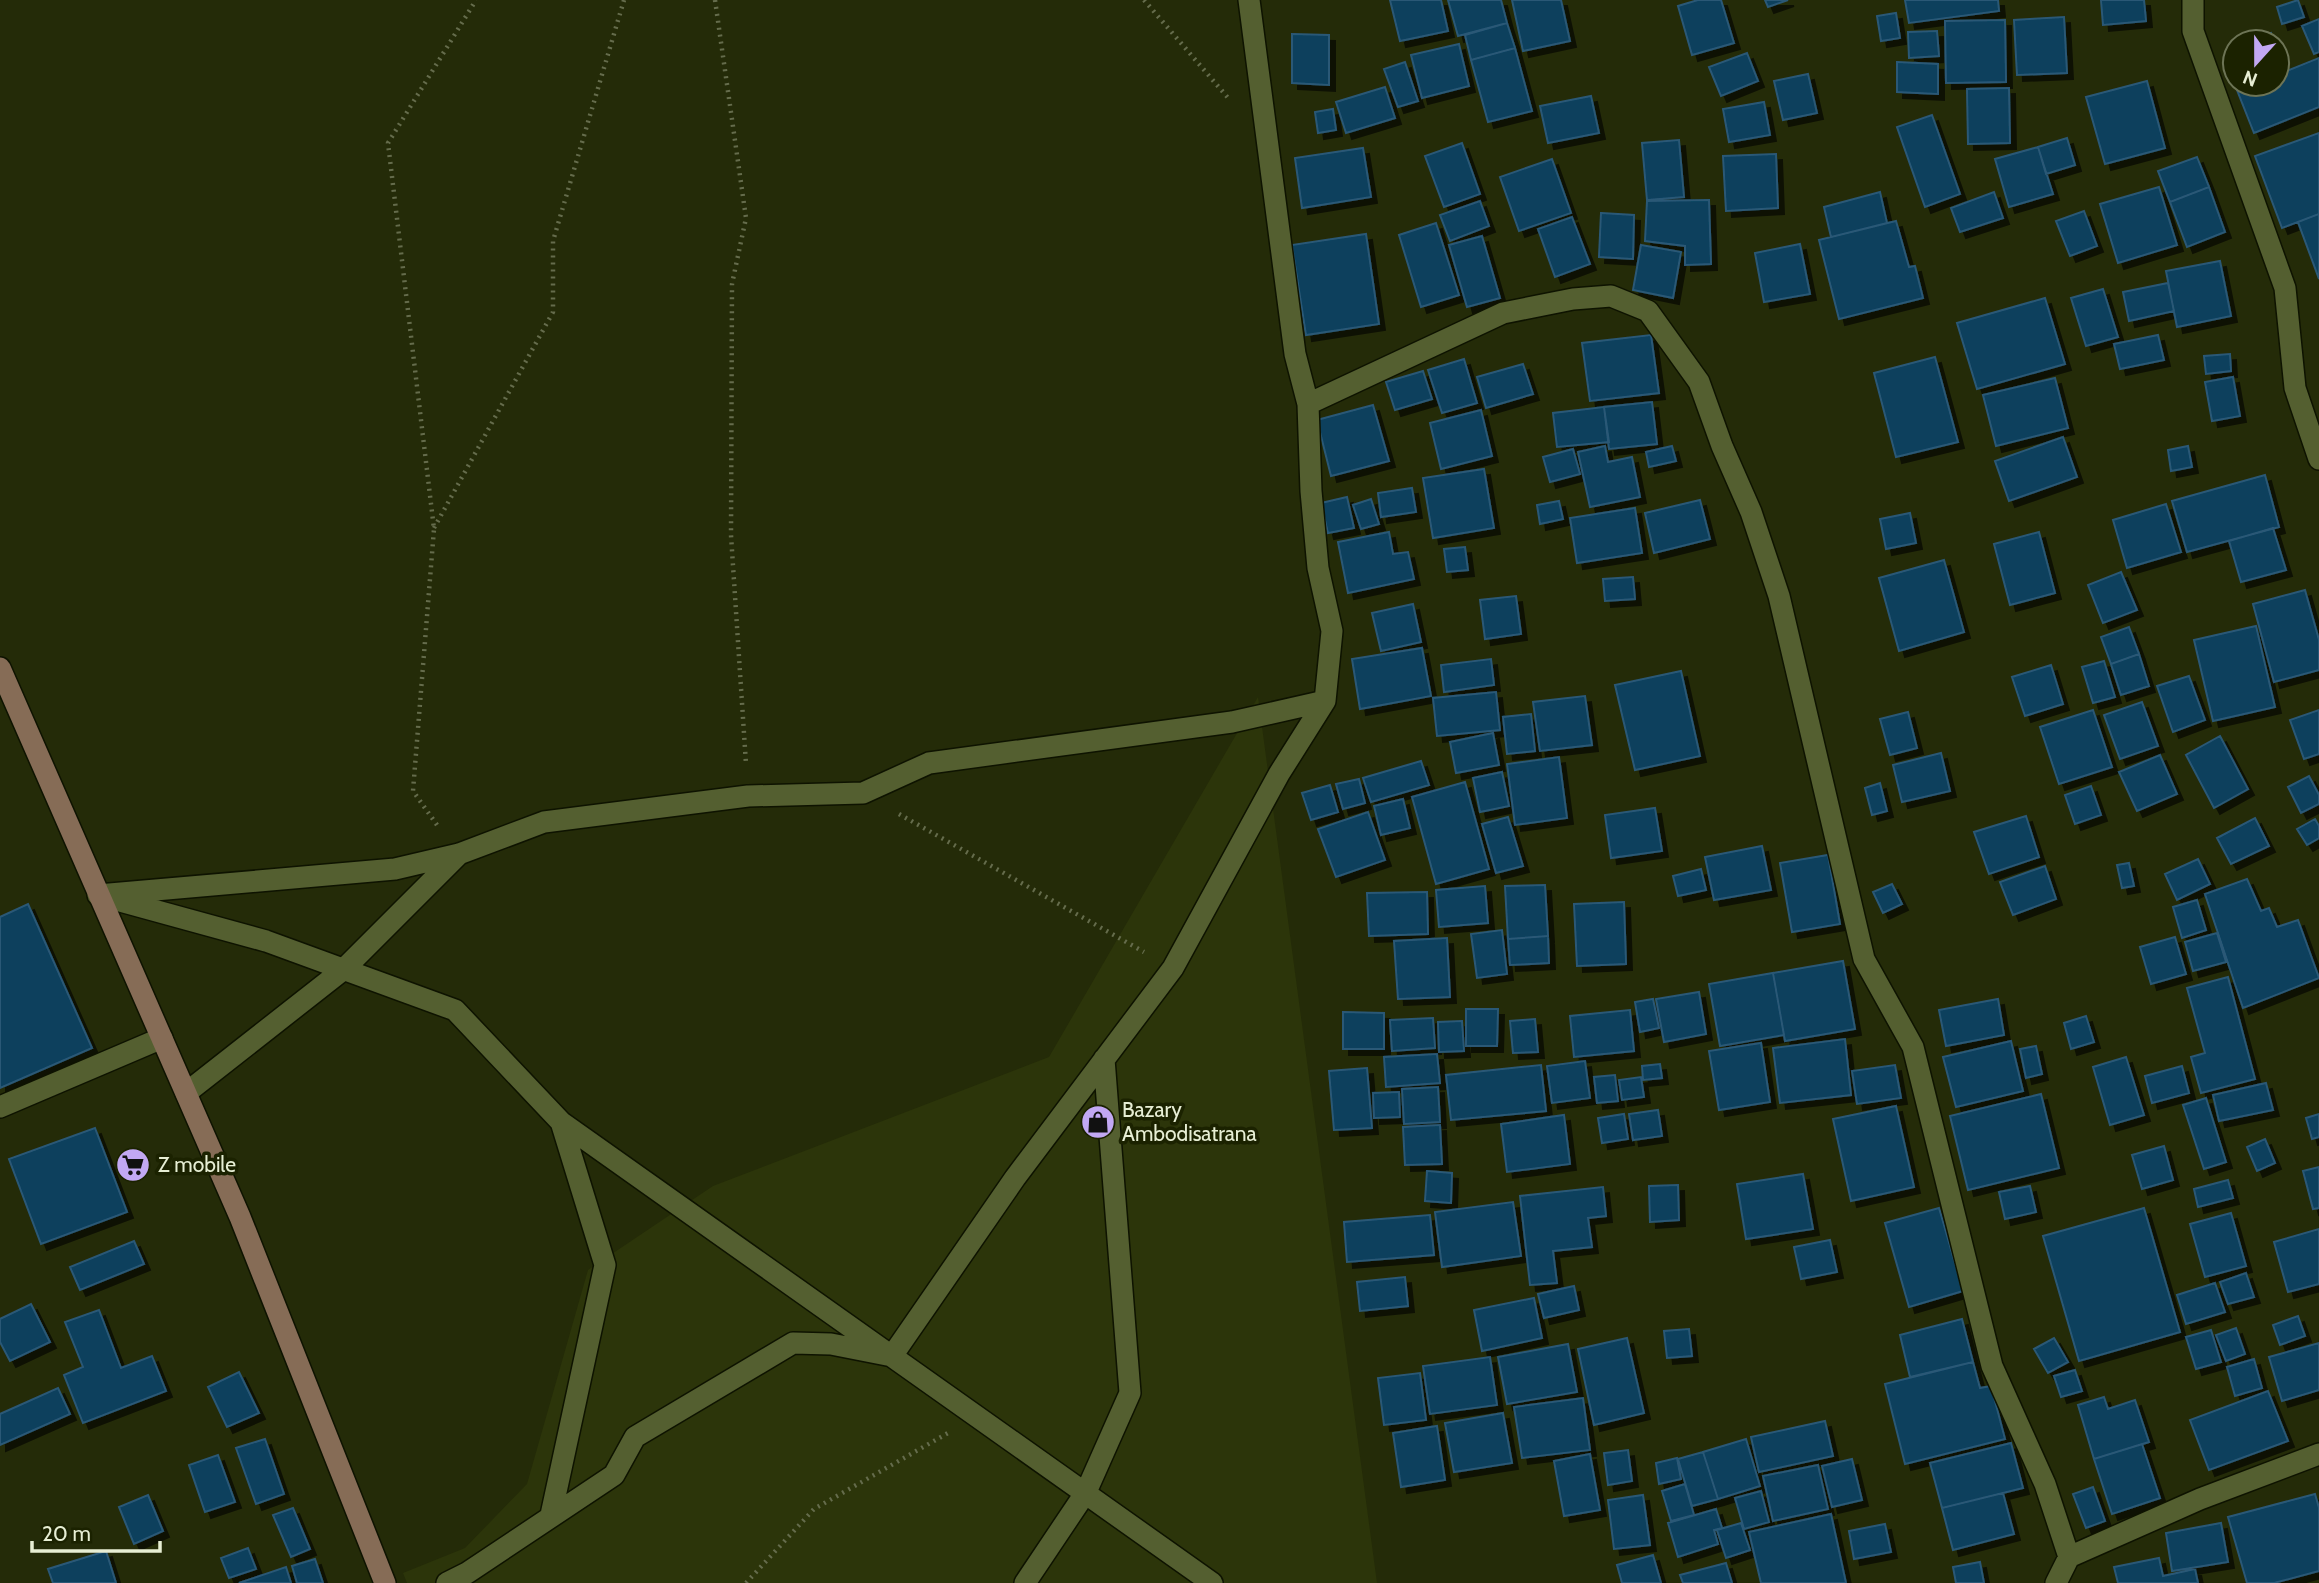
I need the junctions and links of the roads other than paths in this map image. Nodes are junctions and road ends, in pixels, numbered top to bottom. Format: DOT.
graph roads {
  1 [pos="1249,0"];
  2 [pos="2193,0"];
  3 [pos="1308,404"];
  4 [pos="2319,459"];
  5 [pos="0,668"];
  6 [pos="6,698"];
  7 [pos="1325,701"];
  8 [pos="459,854"];
  9 [pos="98,895"];
  10 [pos="344,969"];
  11 [pos="162,1038"];
  12 [pos="1104,1059"];
  13 [pos="186,1093"];
  14 [pos="0,1107"];
  15 [pos="561,1122"];
  16 [pos="892,1356"];
  17 [pos="2319,1454"];
  18 [pos="1086,1492"];
  19 [pos="551,1515"];
  20 [pos="2069,1557"];
  21 [pos="385,1583"];
  22 [pos="447,1583"];
  23 [pos="1025,1583"];
  24 [pos="1212,1583"];
  25 [pos="2056,1583"];
  1 -- 3 [label="street"];
  2 -- 4 [label="street"];
  3 -- 7 [label="street"];
  3 -- 20 [label="street"];
  5 -- 6 [label="main road"];
  6 -- 9 [label="main road"];
  7 -- 8 [label="street"];
  7 -- 12 [label="street"];
  8 -- 9 [label="street"];
  8 -- 10 [label="street"];
  9 -- 10 [label="street"];
  9 -- 11 [label="main road"];
  10 -- 13 [label="street"];
  10 -- 15 [label="street"];
  11 -- 13 [label="main road"];
  11 -- 14 [label="street"];
  12 -- 16 [label="street"];
  12 -- 18 [label="street"];
  13 -- 21 [label="main road"];
  15 -- 16 [label="street"];
  15 -- 19 [label="street"];
  16 -- 18 [label="street"];
  16 -- 19 [label="street"];
  17 -- 20 [label="street"];
  18 -- 23 [label="street"];
  18 -- 24 [label="street"];
  19 -- 22 [label="street"];
  20 -- 25 [label="street"];
}
